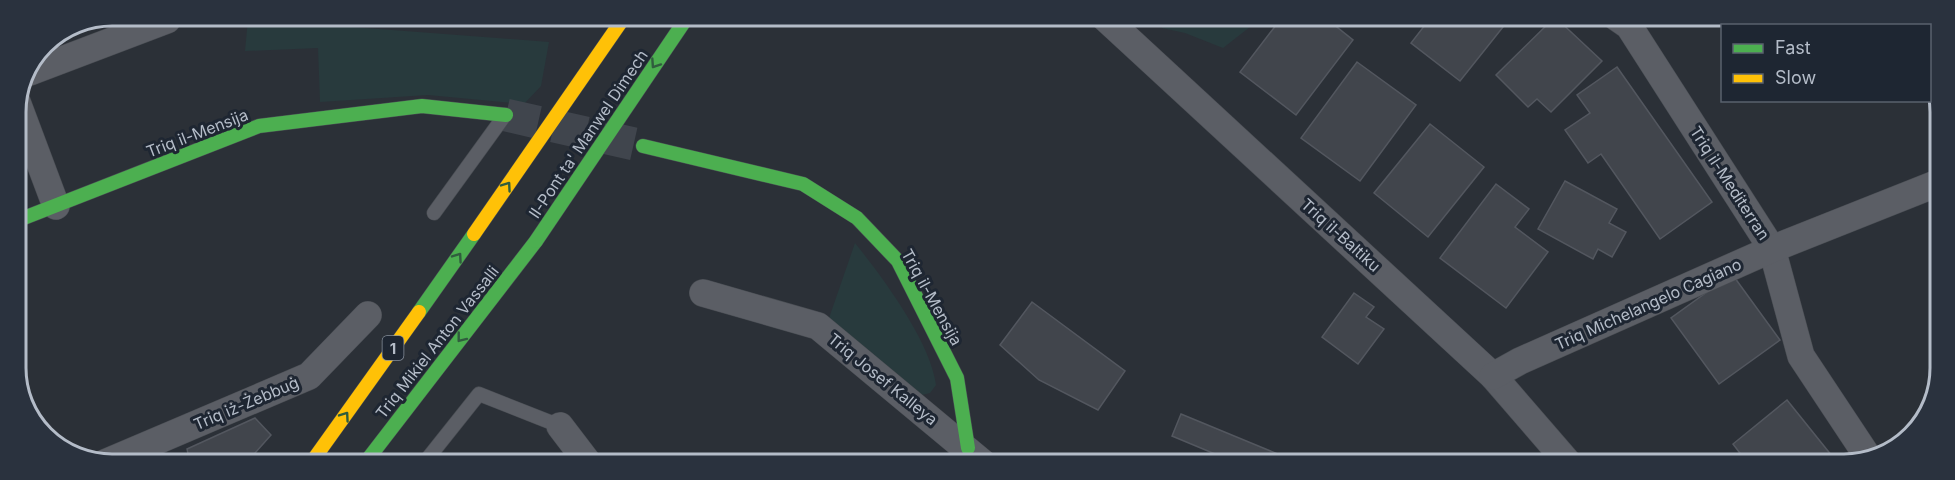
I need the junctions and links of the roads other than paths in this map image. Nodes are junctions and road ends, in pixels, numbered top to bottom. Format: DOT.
graph roads {
  1 [pos="151,26"];
  2 [pos="618,26"];
  3 [pos="680,26"];
  4 [pos="1113,26"];
  5 [pos="1629,26"];
  6 [pos="36,70"];
  7 [pos="506,115"];
  8 [pos="26,126"];
  9 [pos="643,146"];
  10 [pos="1930,186"];
  11 [pos="56,207"];
  12 [pos="434,213"];
  13 [pos="26,218"];
  14 [pos="536,242"];
  15 [pos="1772,249"];
  16 [pos="703,293"];
  17 [pos="368,315"];
  18 [pos="1493,376"];
  19 [pos="560,426"];
  20 [pos="1864,452"];
  21 [pos="126,454"];
  22 [pos="317,454"];
  23 [pos="372,454"];
  24 [pos="431,454"];
  25 [pos="581,454"];
  26 [pos="974,454"];
  27 [pos="976,454"];
  28 [pos="1560,454"];
  1 -- 6 [label="street"];
  22 -- 2 [label="main road, Triq Mikiel Anton Vassalli / 1, one-way, bridge"];
  3 -- 14 [label="main road, Il-Pont ta' Manwel Dimech, one-way, bridge"];
  4 -- 18 [label="street, Triq il-Baltiku"];
  5 -- 15 [label="street, Triq il-Mediterran"];
  7 -- 11 [label="main road, Triq il-Mensija"];
  7 -- 12 [label="lane"];
  8 -- 11 [label="street"];
  9 -- 27 [label="main road, Triq il-Mensija"];
  10 -- 15 [label="street, Triq Michelangelo Cagiano"];
  11 -- 13 [label="main road, Triq il-Mensija"];
  14 -- 23 [label="main road, Triq Mikiel Anton Vassalli, one-way"];
  15 -- 18 [label="street, Triq Michelangelo Cagiano"];
  15 -- 20 [label="street, Triq il-Mediterran"];
  16 -- 26 [label="street, Triq Josef Kalleya"];
  17 -- 21 [label="street, Triq iż-Żebbuġ"];
  18 -- 28 [label="street, Triq il-Baltiku"];
  19 -- 24 [label="lane"];
  19 -- 25 [label="street"];
}
